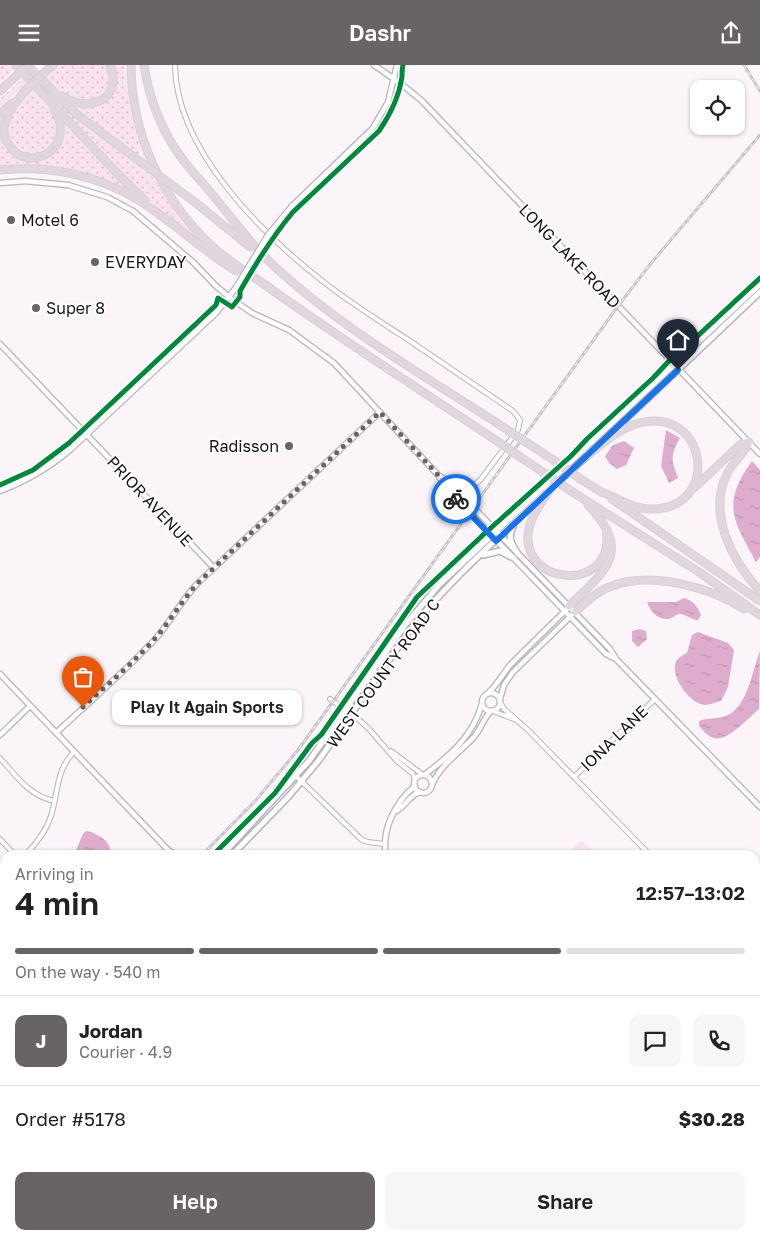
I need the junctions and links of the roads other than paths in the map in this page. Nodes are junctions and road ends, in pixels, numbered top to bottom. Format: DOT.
graph roads {
  1 [pos="16,65"];
  2 [pos="28,65"];
  3 [pos="110,65"];
  4 [pos="131,65"];
  5 [pos="144,65"];
  6 [pos="174,65"];
  7 [pos="374,65"];
  8 [pos="397,65"];
  9 [pos="51,67"];
  10 [pos="394,78"];
  11 [pos="44,88"];
  12 [pos="0,91"];
  13 [pos="23,93"];
  14 [pos="0,114"];
  15 [pos="0,170"];
  16 [pos="0,183"];
  17 [pos="175,227"];
  18 [pos="268,261"];
  19 [pos="760,283"];
  20 [pos="760,292"];
  21 [pos="229,297"];
  22 [pos="304,313"];
  23 [pos="0,344"];
  24 [pos="673,364"];
  25 [pos="678,370"];
  26 [pos="380,412"];
  27 [pos="86,434"];
  28 [pos="748,442"];
  29 [pos="589,454"];
  30 [pos="760,454"];
  31 [pos="438,475"];
  32 [pos="551,488"];
  33 [pos="0,491"];
  34 [pos="600,491"];
  35 [pos="576,494"];
  36 [pos="686,495"];
  37 [pos="463,496"];
  38 [pos="458,501"];
  39 [pos="517,521"];
  40 [pos="606,529"];
  41 [pos="496,531"];
  42 [pos="491,536"];
  43 [pos="501,536"];
  44 [pos="496,541"];
  45 [pos="518,554"];
  46 [pos="480,556"];
  47 [pos="511,557"];
  48 [pos="214,568"];
  49 [pos="760,591"];
  50 [pos="760,601"];
  51 [pos="570,612"];
  52 [pos="760,615"];
  53 [pos="760,619"];
  54 [pos="0,674"];
  55 [pos="489,693"];
  56 [pos="330,699"];
  57 [pos="655,699"];
  58 [pos="500,701"];
  59 [pos="482,703"];
  60 [pos="30,706"];
  61 [pos="345,710"];
  62 [pos="492,711"];
  63 [pos="351,714"];
  64 [pos="516,720"];
  65 [pos="56,733"];
  66 [pos="0,735"];
  67 [pos="389,750"];
  68 [pos="74,752"];
  69 [pos="0,759"];
  70 [pos="424,775"];
  71 [pos="296,776"];
  72 [pos="574,777"];
  73 [pos="301,781"];
  74 [pos="415,783"];
  75 [pos="432,785"];
  76 [pos="420,792"];
  77 [pos="54,801"];
  78 [pos="760,807"];
  79 [pos="396,811"];
  80 [pos="0,839"];
  81 [pos="384,844"];
  82 [pos="10,850"];
  83 [pos="30,850"];
  84 [pos="166,850"];
  85 [pos="227,850"];
  86 [pos="237,850"];
  87 [pos="385,850"];
  88 [pos="645,850"];
  1 -- 11 [label="highway"];
  2 -- 11 [label="highway"];
  2 -- 12 [label="highway, bridge"];
  3 -- 11 [label="highway"];
  4 -- 22 [label="highway"];
  5 -- 18 [label="highway"];
  6 -- 37 [label="street"];
  7 -- 10 [label="street, LONG LAKE ROAD"];
  8 -- 10 [label="street"];
  9 -- 13 [label="highway, bridge"];
  10 -- 21 [label="street, bridge"];
  10 -- 24 [label="street, LONG LAKE ROAD"];
  11 -- 13 [label="highway"];
  11 -- 17 [label="highway"];
  11 -- 18 [label="highway, bridge"];
  13 -- 14 [label="highway"];
  15 -- 17 [label="highway"];
  16 -- 21 [label="street"];
  17 -- 22 [label="highway"];
  18 -- 34 [label="highway, bridge"];
  19 -- 24 [label="main road, WEST COUNTY ROAD C"];
  20 -- 25 [label="main road, WEST COUNTY ROAD C"];
  21 -- 26 [label="street"];
  21 -- 27 [label="street"];
  22 -- 35 [label="highway, bridge"];
  23 -- 27 [label="street, PRIOR AVENUE"];
  24 -- 25 [label="street, LONG LAKE ROAD"];
  24 -- 41 [label="main road, WEST COUNTY ROAD C"];
  25 -- 28 [label="street, LONG LAKE ROAD"];
  25 -- 29 [label="main road, WEST COUNTY ROAD C"];
  26 -- 31 [label="street"];
  26 -- 48 [label="street"];
  27 -- 33 [label="street"];
  27 -- 48 [label="street, PRIOR AVENUE"];
  28 -- 30 [label="street, LONG LAKE ROAD"];
  28 -- 36 [label="highway"];
  28 -- 49 [label="highway"];
  29 -- 32 [label="main road, WEST COUNTY ROAD C"];
  29 -- 36 [label="highway"];
  31 -- 37 [label="street"];
  31 -- 38 [label="street"];
  32 -- 39 [label="main road, WEST COUNTY ROAD C"];
  32 -- 40 [label="highway"];
  34 -- 36 [label="highway"];
  34 -- 50 [label="highway"];
  35 -- 40 [label="highway"];
  35 -- 52 [label="highway"];
  37 -- 38 [label="street"];
  37 -- 41 [label="street"];
  38 -- 42 [label="street"];
  39 -- 43 [label="main road, WEST COUNTY ROAD C"];
  39 -- 45 [label="main road"];
  40 -- 51 [label="highway"];
  41 -- 42 [label="main road, WEST COUNTY ROAD C"];
  41 -- 43 [label="street"];
  42 -- 44 [label="street"];
  42 -- 61 [label="main road, WEST COUNTY ROAD C"];
  43 -- 44 [label="main road, WEST COUNTY ROAD C"];
  43 -- 45 [label="street"];
  44 -- 46 [label="main road, WEST COUNTY ROAD C"];
  44 -- 47 [label="street"];
  45 -- 51 [label="street"];
  46 -- 47 [label="main road"];
  46 -- 63 [label="main road, WEST COUNTY ROAD C"];
  47 -- 51 [label="street"];
  48 -- 65 [label="street"];
  51 -- 53 [label="highway"];
  51 -- 55 [label="street"];
  51 -- 57 [label="street"];
  51 -- 58 [label="street"];
  54 -- 60 [label="street"];
  55 -- 58 [label="street"];
  55 -- 59 [label="street"];
  56 -- 61 [label="street"];
  57 -- 72 [label="street, IONA LANE"];
  57 -- 78 [label="street"];
  58 -- 62 [label="street"];
  58 -- 64 [label="street"];
  59 -- 62 [label="street"];
  59 -- 70 [label="street"];
  60 -- 65 [label="street"];
  60 -- 66 [label="street"];
  61 -- 63 [label="street"];
  61 -- 71 [label="main road, WEST COUNTY ROAD C"];
  62 -- 64 [label="street"];
  62 -- 75 [label="street"];
  63 -- 67 [label="street"];
  63 -- 73 [label="main road, WEST COUNTY ROAD C"];
  64 -- 72 [label="street"];
  65 -- 68 [label="street"];
  67 -- 70 [label="street"];
  67 -- 74 [label="street"];
  68 -- 77 [label="street"];
  68 -- 84 [label="street"];
  69 -- 77 [label="street"];
  70 -- 74 [label="street"];
  70 -- 75 [label="street"];
  71 -- 73 [label="street"];
  71 -- 85 [label="main road, WEST COUNTY ROAD C"];
  72 -- 88 [label="street"];
  73 -- 81 [label="street"];
  73 -- 86 [label="main road, WEST COUNTY ROAD C"];
  74 -- 76 [label="street"];
  74 -- 79 [label="street"];
  75 -- 76 [label="street"];
  76 -- 79 [label="street"];
  77 -- 83 [label="street"];
  79 -- 81 [label="street"];
  80 -- 82 [label="street"];
  81 -- 87 [label="street"];
}
